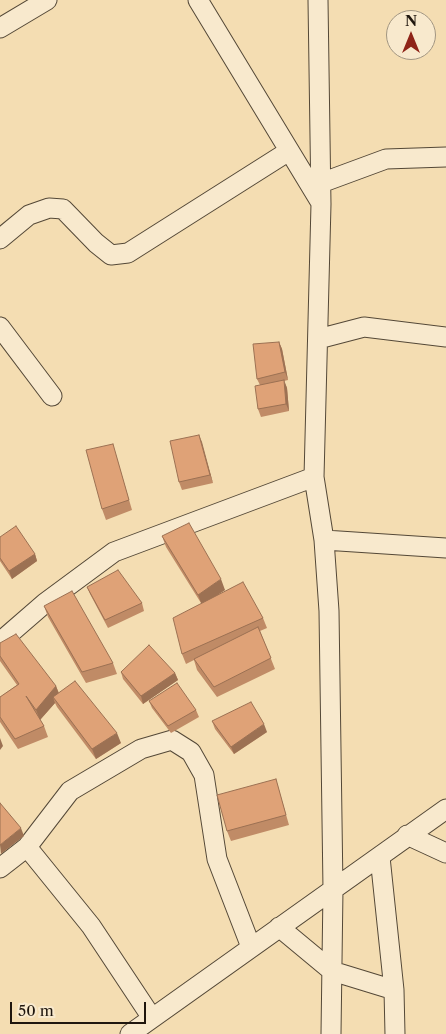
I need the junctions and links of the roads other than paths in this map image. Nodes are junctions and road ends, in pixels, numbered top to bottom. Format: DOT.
graph roads {
  1 [pos="47,0"];
  2 [pos="198,0"];
  3 [pos="318,0"];
  4 [pos="0,28"];
  5 [pos="289,151"];
  6 [pos="446,157"];
  7 [pos="321,183"];
  8 [pos="321,204"];
  9 [pos="0,239"];
  10 [pos="0,327"];
  11 [pos="446,337"];
  12 [pos="318,339"];
  13 [pos="52,396"];
  14 [pos="314,477"];
  15 [pos="324,540"];
  16 [pos="446,548"];
  17 [pos="0,642"];
  18 [pos="446,809"];
  19 [pos="406,835"];
  20 [pos="27,847"];
  21 [pos="446,853"];
  22 [pos="380,857"];
  23 [pos="0,868"];
  24 [pos="333,889"];
  25 [pos="279,927"];
  26 [pos="251,947"];
  27 [pos="332,971"];
  28 [pos="394,990"];
  29 [pos="152,1018"];
  30 [pos="130,1034"];
  31 [pos="331,1034"];
  32 [pos="395,1034"];
  1 -- 4 [label="street"];
  2 -- 5 [label="street"];
  3 -- 7 [label="street"];
  5 -- 8 [label="street"];
  5 -- 9 [label="street"];
  6 -- 7 [label="street"];
  7 -- 8 [label="street"];
  8 -- 12 [label="street"];
  10 -- 13 [label="street"];
  11 -- 12 [label="street"];
  12 -- 14 [label="street"];
  14 -- 15 [label="street"];
  14 -- 17 [label="street"];
  15 -- 16 [label="street"];
  15 -- 24 [label="street"];
  18 -- 19 [label="street"];
  19 -- 21 [label="street"];
  19 -- 22 [label="street"];
  20 -- 23 [label="street"];
  20 -- 26 [label="street"];
  20 -- 29 [label="street"];
  22 -- 24 [label="street"];
  22 -- 28 [label="street"];
  24 -- 25 [label="street"];
  24 -- 27 [label="street"];
  25 -- 26 [label="street"];
  25 -- 27 [label="street"];
  26 -- 29 [label="street"];
  27 -- 28 [label="street"];
  27 -- 31 [label="street"];
  28 -- 32 [label="street"];
  29 -- 30 [label="street"];
}
